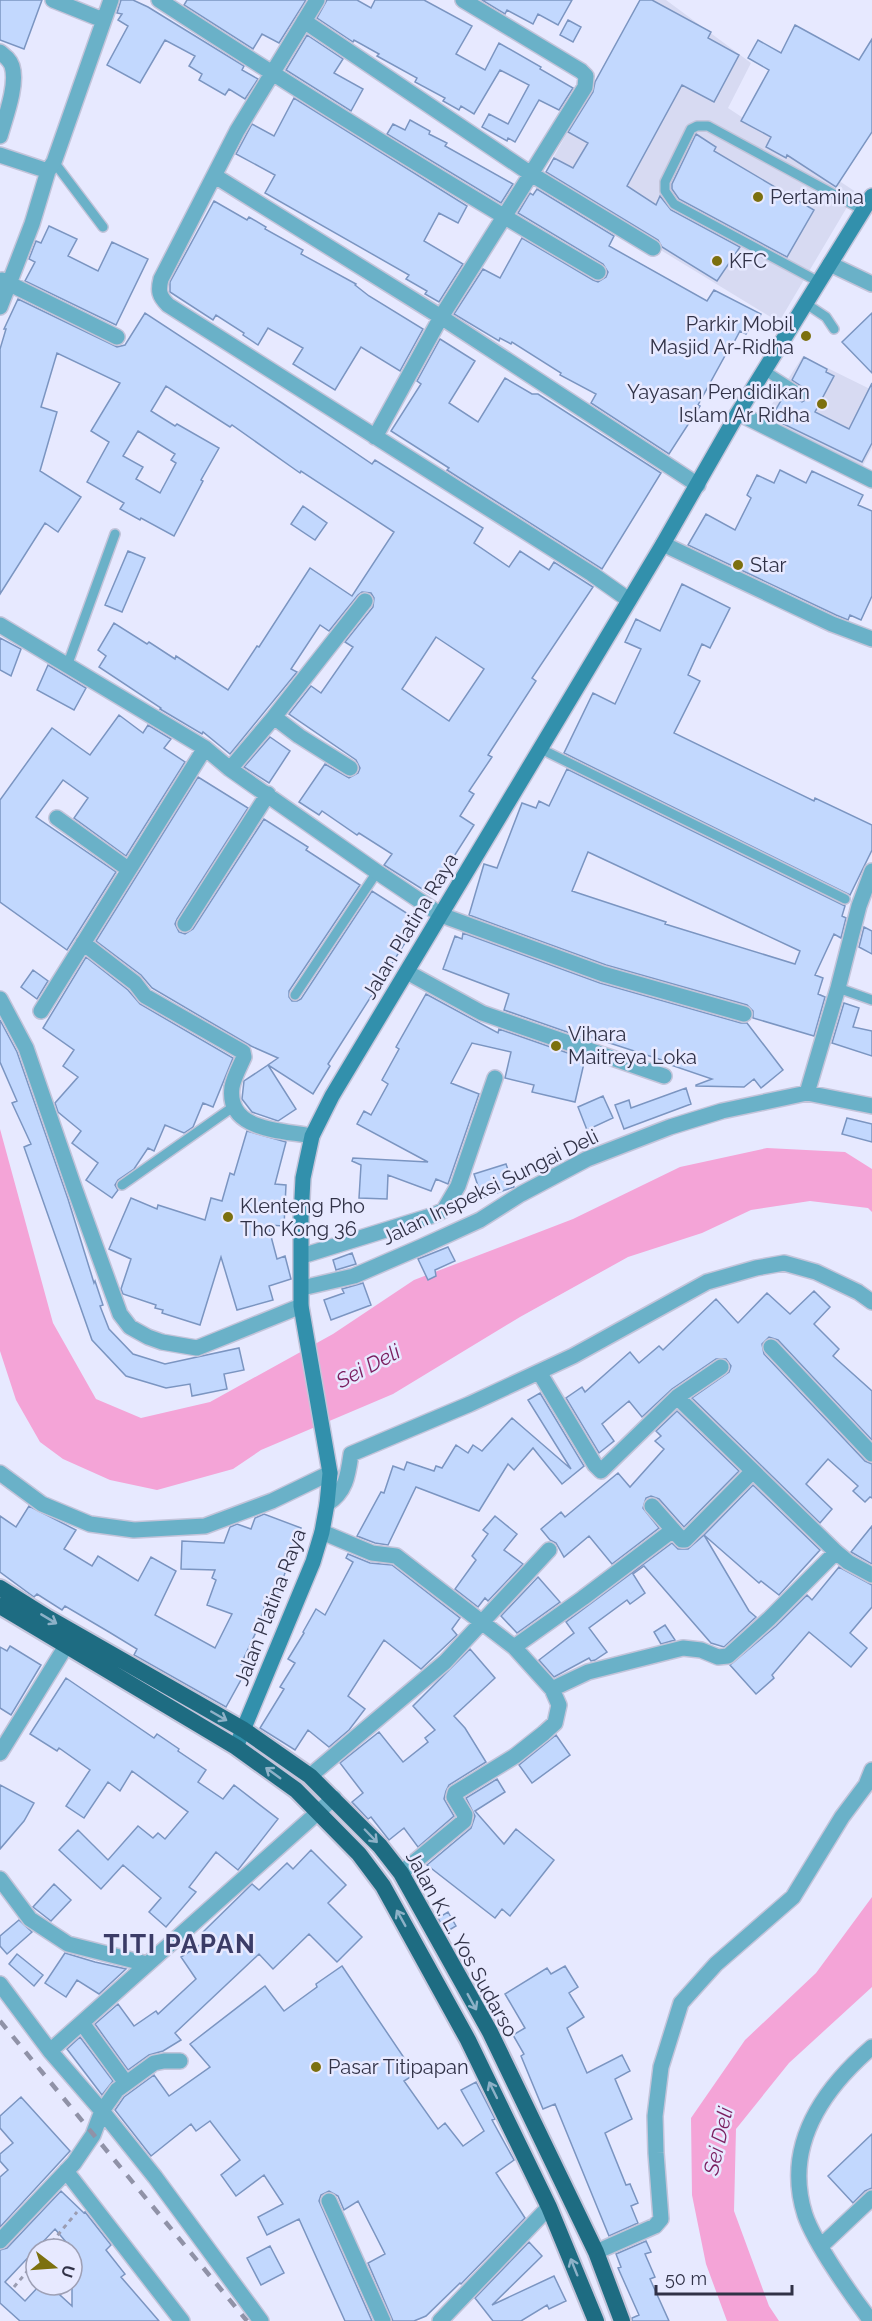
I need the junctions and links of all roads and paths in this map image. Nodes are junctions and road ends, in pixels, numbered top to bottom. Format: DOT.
graph roads {
  1 [pos="53,0"];
  2 [pos="111,0"];
  3 [pos="159,0"];
  4 [pos="317,0"];
  5 [pos="463,0"];
  6 [pos="103,20"];
  7 [pos="304,21"];
  8 [pos="0,52"];
  9 [pos="272,74"];
  10 [pos="0,136"];
  11 [pos="0,155"];
  12 [pos="51,167"];
  13 [pos="531,174"];
  14 [pos="215,176"];
  15 [pos="872,196"];
  16 [pos="863,210"];
  17 [pos="504,217"];
  18 [pos="103,227"];
  19 [pos="653,248"];
  20 [pos="830,264"];
  21 [pos="598,272"];
  22 [pos="4,281"];
  23 [pos="819,282"];
  24 [pos="872,284"];
  25 [pos="805,303"];
  26 [pos="0,307"];
  27 [pos="441,317"];
  28 [pos="834,329"];
  29 [pos="117,337"];
  30 [pos="764,370"];
  31 [pos="803,394"];
  32 [pos="738,413"];
  33 [pos="375,437"];
  34 [pos="872,480"];
  35 [pos="698,485"];
  36 [pos="115,534"];
  37 [pos="663,544"];
  38 [pos="630,600"];
  39 [pos="365,601"];
  40 [pos="0,625"];
  41 [pos="872,639"];
  42 [pos="67,666"];
  43 [pos="274,717"];
  44 [pos="204,748"];
  45 [pos="541,749"];
  46 [pos="350,768"];
  47 [pos="230,769"];
  48 [pos="268,794"];
  49 [pos="57,818"];
  50 [pos="128,869"];
  51 [pos="872,871"];
  52 [pos="377,872"];
  53 [pos="845,899"];
  54 [pos="441,915"];
  55 [pos="185,924"];
  56 [pos="83,943"];
  57 [pos="408,972"];
  58 [pos="838,988"];
  59 [pos="295,995"];
  60 [pos="0,999"];
  61 [pos="872,1000"];
  62 [pos="41,1011"];
  63 [pos="744,1014"];
  64 [pos="664,1076"];
  65 [pos="495,1078"];
  66 [pos="807,1093"];
  67 [pos="872,1106"];
  68 [pos="233,1107"];
  69 [pos="312,1136"];
  70 [pos="122,1185"];
  71 [pos="302,1256"];
  72 [pos="302,1288"];
  73 [pos="872,1302"];
  74 [pos="302,1306"];
  75 [pos="771,1347"];
  76 [pos="722,1366"];
  77 [pos="538,1372"];
  78 [pos="677,1397"];
  79 [pos="872,1454"];
  80 [pos="329,1467"];
  81 [pos="753,1471"];
  82 [pos="0,1473"];
  83 [pos="327,1504"];
  84 [pos="652,1506"];
  85 [pos="673,1530"];
  86 [pos="322,1532"];
  87 [pos="549,1550"];
  88 [pos="836,1552"];
  89 [pos="872,1575"];
  90 [pos="0,1588"];
  91 [pos="0,1606"];
  92 [pos="483,1622"];
  93 [pos="66,1646"];
  94 [pos="514,1647"];
  95 [pos="552,1689"];
  96 [pos="244,1730"];
  97 [pos="236,1747"];
  98 [pos="0,1753"];
  99 [pos="872,1770"];
  100 [pos="310,1776"];
  101 [pos="334,1798"];
  102 [pos="320,1812"];
  103 [pos="401,1873"];
  104 [pos="0,1880"];
  105 [pos="147,1964"];
  106 [pos="0,1984"];
  107 [pos="82,2023"];
  108 [pos="872,2047"];
  109 [pos="50,2051"];
  110 [pos="500,2054"];
  111 [pos="180,2061"];
  112 [pos="480,2064"];
  113 [pos="126,2083"];
  114 [pos="102,2111"];
  115 [pos="66,2171"];
  116 [pos="88,2200"];
  117 [pos="329,2201"];
  118 [pos="867,2203"];
  119 [pos="549,2207"];
  120 [pos="872,2221"];
  121 [pos="56,2237"];
  122 [pos="0,2241"];
  123 [pos="821,2246"];
  124 [pos="596,2252"];
  125 [pos="24,2275"];
  126 [pos="14,2287"];
  127 [pos="182,2321"];
  128 [pos="261,2321"];
  129 [pos="383,2321"];
  130 [pos="440,2321"];
  131 [pos="596,2321"];
  132 [pos="622,2321"];
  133 [pos="871,2321"];
  1 -- 6 [label="street"];
  2 -- 6 [label="street"];
  3 -- 9 [label="street"];
  4 -- 7 [label="street"];
  5 -- 13 [label="street"];
  6 -- 12 [label="street"];
  7 -- 9 [label="street"];
  7 -- 13 [label="street"];
  8 -- 10 [label="street"];
  9 -- 14 [label="street"];
  9 -- 17 [label="street"];
  11 -- 12 [label="street"];
  12 -- 18 [label="lane"];
  12 -- 22 [label="street"];
  13 -- 17 [label="street"];
  13 -- 19 [label="street"];
  14 -- 27 [label="street"];
  14 -- 33 [label="street"];
  15 -- 16 [label="main road, Jalan Platina Raya"];
  16 -- 20 [label="main road, Jalan Platina Raya"];
  16 -- 23 [label="lane"];
  17 -- 21 [label="street"];
  17 -- 27 [label="street"];
  20 -- 23 [label="main road, Jalan Platina Raya"];
  20 -- 24 [label="street"];
  22 -- 26 [label="street"];
  22 -- 29 [label="street"];
  23 -- 25 [label="main road, Jalan Platina Raya"];
  25 -- 28 [label="lane"];
  25 -- 30 [label="main road, Jalan Platina Raya"];
  27 -- 33 [label="street"];
  27 -- 35 [label="street"];
  30 -- 31 [label="lane"];
  30 -- 32 [label="main road, Jalan Platina Raya"];
  32 -- 34 [label="street"];
  32 -- 35 [label="main road, Jalan Platina Raya"];
  33 -- 38 [label="street"];
  35 -- 37 [label="main road, Jalan Platina Raya"];
  36 -- 42 [label="lane"];
  37 -- 38 [label="main road, Jalan Platina Raya"];
  37 -- 41 [label="street"];
  38 -- 45 [label="main road, Jalan Platina Raya"];
  39 -- 43 [label="street"];
  40 -- 42 [label="street"];
  42 -- 44 [label="street"];
  43 -- 46 [label="street"];
  43 -- 47 [label="street"];
  44 -- 47 [label="street"];
  44 -- 50 [label="street"];
  45 -- 53 [label="lane"];
  45 -- 54 [label="main road, Jalan Platina Raya"];
  47 -- 48 [label="street"];
  48 -- 52 [label="street"];
  48 -- 55 [label="street"];
  49 -- 50 [label="street"];
  50 -- 56 [label="street"];
  51 -- 58 [label="street"];
  52 -- 54 [label="street"];
  52 -- 59 [label="lane"];
  54 -- 57 [label="main road, Jalan Platina Raya"];
  54 -- 63 [label="street"];
  56 -- 62 [label="street"];
  56 -- 68 [label="street"];
  57 -- 64 [label="street"];
  57 -- 69 [label="main road, Jalan Platina Raya"];
  58 -- 61 [label="lane"];
  58 -- 66 [label="street"];
  60 -- 74 [label="street"];
  65 -- 71 [label="street"];
  66 -- 67 [label="street, Jalan Inspeksi Sungai Deli"];
  66 -- 72 [label="street, Jalan Inspeksi Sungai Deli"];
  68 -- 69 [label="street"];
  68 -- 70 [label="lane"];
  69 -- 71 [label="main road, Jalan Platina Raya"];
  71 -- 72 [label="main road, Jalan Platina Raya"];
  72 -- 74 [label="main road, Jalan Platina Raya"];
  73 -- 77 [label="street"];
  74 -- 80 [label="main road, Jalan Platina Raya"];
  75 -- 79 [label="street"];
  76 -- 78 [label="street"];
  77 -- 78 [label="street"];
  77 -- 83 [label="street"];
  78 -- 81 [label="street"];
  80 -- 82 [label="street"];
  80 -- 83 [label="main road, Jalan Platina Raya"];
  81 -- 85 [label="street"];
  81 -- 88 [label="street"];
  83 -- 86 [label="main road, Jalan Platina Raya"];
  84 -- 85 [label="street"];
  85 -- 94 [label="street"];
  86 -- 92 [label="street"];
  86 -- 96 [label="main road, Jalan Platina Raya"];
  87 -- 92 [label="street"];
  88 -- 89 [label="street"];
  88 -- 95 [label="street"];
  90 -- 96 [label="highway, Jalan K. L. Yos Sudarso, one-way"];
  91 -- 93 [label="highway, Jalan K. L. Yos Sudarso"];
  92 -- 94 [label="street"];
  92 -- 100 [label="street"];
  93 -- 97 [label="highway, Jalan K. L. Yos Sudarso"];
  93 -- 98 [label="street"];
  94 -- 95 [label="street"];
  95 -- 103 [label="street"];
  96 -- 97 [label="main road, Jalan Platina Raya"];
  96 -- 100 [label="highway, Jalan K. L. Yos Sudarso"];
  102 -- 97 [label="highway, Jalan K. L. Yos Sudarso, one-way"];
  99 -- 124 [label="street"];
  100 -- 101 [label="highway, Jalan K. L. Yos Sudarso"];
  101 -- 102 [label="street"];
  101 -- 103 [label="highway, Jalan K. L. Yos Sudarso, one-way"];
  102 -- 105 [label="street"];
  112 -- 102 [label="highway, Jalan K. L. Yos Sudarso, one-way"];
  103 -- 110 [label="highway, Jalan K. L. Yos Sudarso, one-way"];
  104 -- 105 [label="street"];
  105 -- 107 [label="street"];
  106 -- 109 [label="street"];
  107 -- 109 [label="street"];
  107 -- 113 [label="street"];
  108 -- 123 [label="street"];
  109 -- 114 [label="street"];
  110 -- 112 [label="highway"];
  110 -- 124 [label="highway, Jalan K. L. Yos Sudarso"];
  111 -- 113 [label="street"];
  119 -- 112 [label="highway, Jalan K. L. Yos Sudarso, one-way"];
  113 -- 114 [label="street"];
  114 -- 115 [label="street"];
  114 -- 128 [label="street"];
  115 -- 116 [label="street"];
  115 -- 122 [label="street"];
  116 -- 121 [label="path"];
  116 -- 127 [label="street"];
  117 -- 129 [label="street"];
  118 -- 120 [label="street"];
  118 -- 123 [label="street"];
  119 -- 130 [label="street"];
  131 -- 119 [label="highway, Jalan K. L. Yos Sudarso, one-way"];
  123 -- 133 [label="street"];
  124 -- 132 [label="highway, Jalan K. L. Yos Sudarso"];
  125 -- 126 [label="path"];
}
